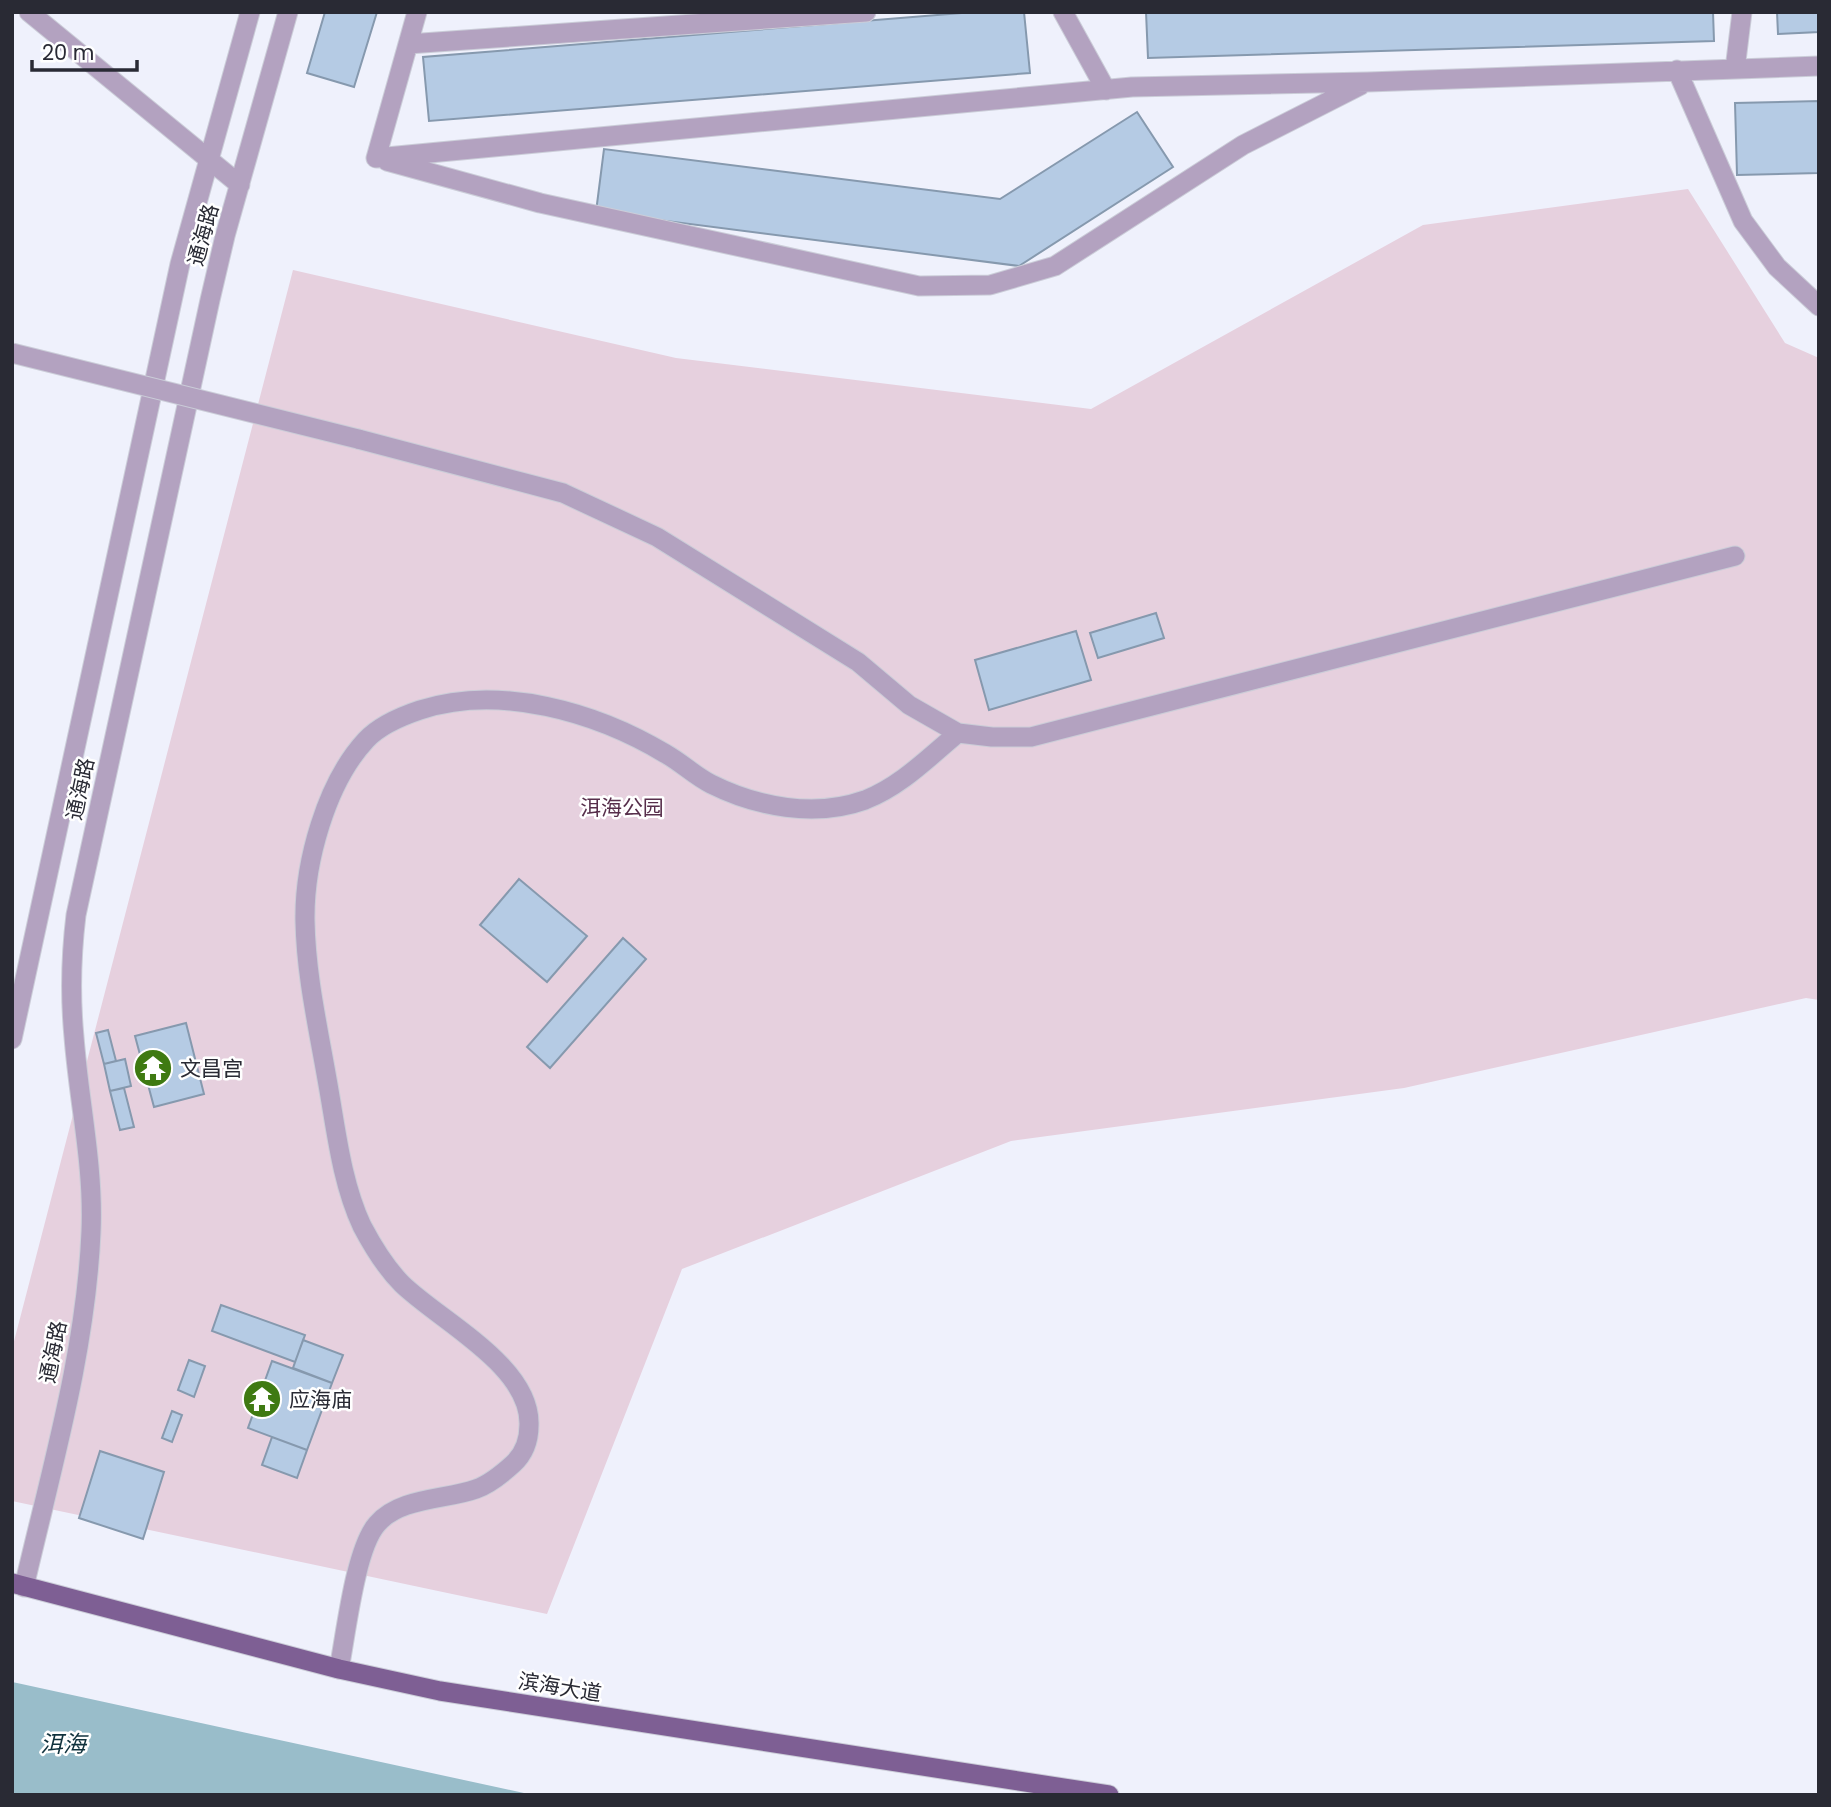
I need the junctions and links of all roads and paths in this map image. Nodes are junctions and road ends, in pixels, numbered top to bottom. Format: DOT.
graph roads {
  1 [pos="29,12"];
  2 [pos="250,12"];
  3 [pos="288,12"];
  4 [pos="417,12"];
  5 [pos="866,12"];
  6 [pos="1063,12"];
  7 [pos="1742,12"];
  8 [pos="408,44"];
  9 [pos="1819,66"];
  10 [pos="1735,69"];
  11 [pos="1677,70"];
  12 [pos="1368,82"];
  13 [pos="1106,90"];
  14 [pos="376,158"];
  15 [pos="209,159"];
  16 [pos="240,185"];
  17 [pos="1819,306"];
  18 [pos="12,353"];
  19 [pos="1735,556"];
  20 [pos="958,733"];
  21 [pos="12,1039"];
  22 [pos="18,1585"];
  23 [pos="339,1669"];
  24 [pos="1109,1795"];
  1 -- 15 [label="street"];
  2 -- 15 [label="street, 通海路"];
  3 -- 16 [label="street, 通海路"];
  4 -- 8 [label="street"];
  5 -- 8 [label="street"];
  6 -- 13 [label="street"];
  7 -- 10 [label="street"];
  8 -- 14 [label="street"];
  9 -- 10 [label="street"];
  10 -- 11 [label="street"];
  11 -- 12 [label="street"];
  11 -- 17 [label="street"];
  12 -- 13 [label="street"];
  12 -- 14 [label="street"];
  13 -- 14 [label="street"];
  15 -- 16 [label="street"];
  15 -- 21 [label="street, 通海路"];
  16 -- 22 [label="street, 通海路"];
  18 -- 20 [label="street, bridge"];
  19 -- 20 [label="street"];
  20 -- 23 [label="street"];
  22 -- 23 [label="main road, 滨海大道"];
  23 -- 24 [label="main road, 滨海大道"];
}
